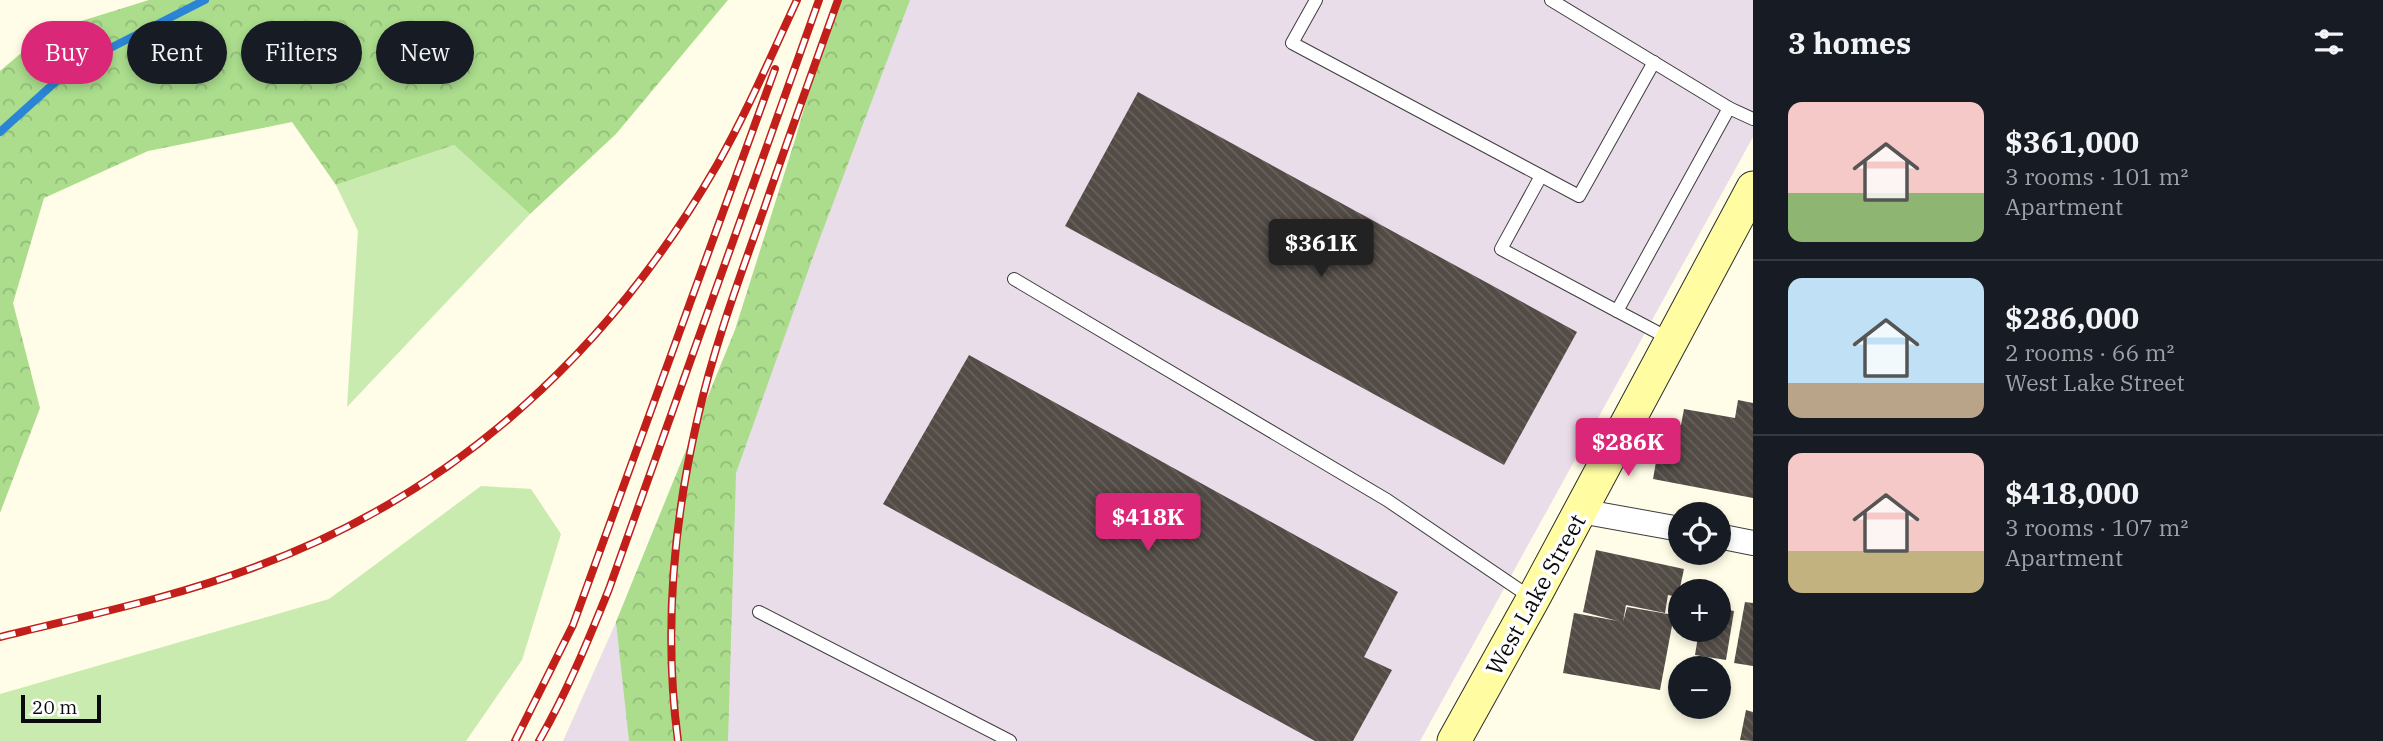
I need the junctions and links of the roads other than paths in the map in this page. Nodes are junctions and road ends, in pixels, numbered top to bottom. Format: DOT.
graph roads {
  1 [pos="1316,0"];
  2 [pos="1551,0"];
  3 [pos="1654,62"];
  4 [pos="1730,108"];
  5 [pos="1753,119"];
  6 [pos="1541,176"];
  7 [pos="1753,188"];
  8 [pos="1014,279"];
  9 [pos="1617,311"];
  10 [pos="1671,339"];
  11 [pos="1580,511"];
  12 [pos="1668,527"];
  13 [pos="1731,539"];
  14 [pos="1753,543"];
  15 [pos="1533,599"];
  16 [pos="759,612"];
  17 [pos="1010,741"];
  18 [pos="1454,741"];
  1 -- 6 [label="lane"];
  2 -- 3 [label="lane"];
  3 -- 4 [label="lane"];
  3 -- 6 [label="lane"];
  4 -- 5 [label="lane"];
  4 -- 9 [label="lane"];
  6 -- 9 [label="lane"];
  7 -- 10 [label="main road, West Lake Street"];
  8 -- 15 [label="lane"];
  9 -- 10 [label="lane"];
  10 -- 11 [label="main road, West Lake Street"];
  11 -- 12 [label="street"];
  11 -- 15 [label="main road, West Lake Street"];
  13 -- 14 [label="street"];
  15 -- 18 [label="main road, West Lake Street"];
  16 -- 17 [label="lane"];
}
